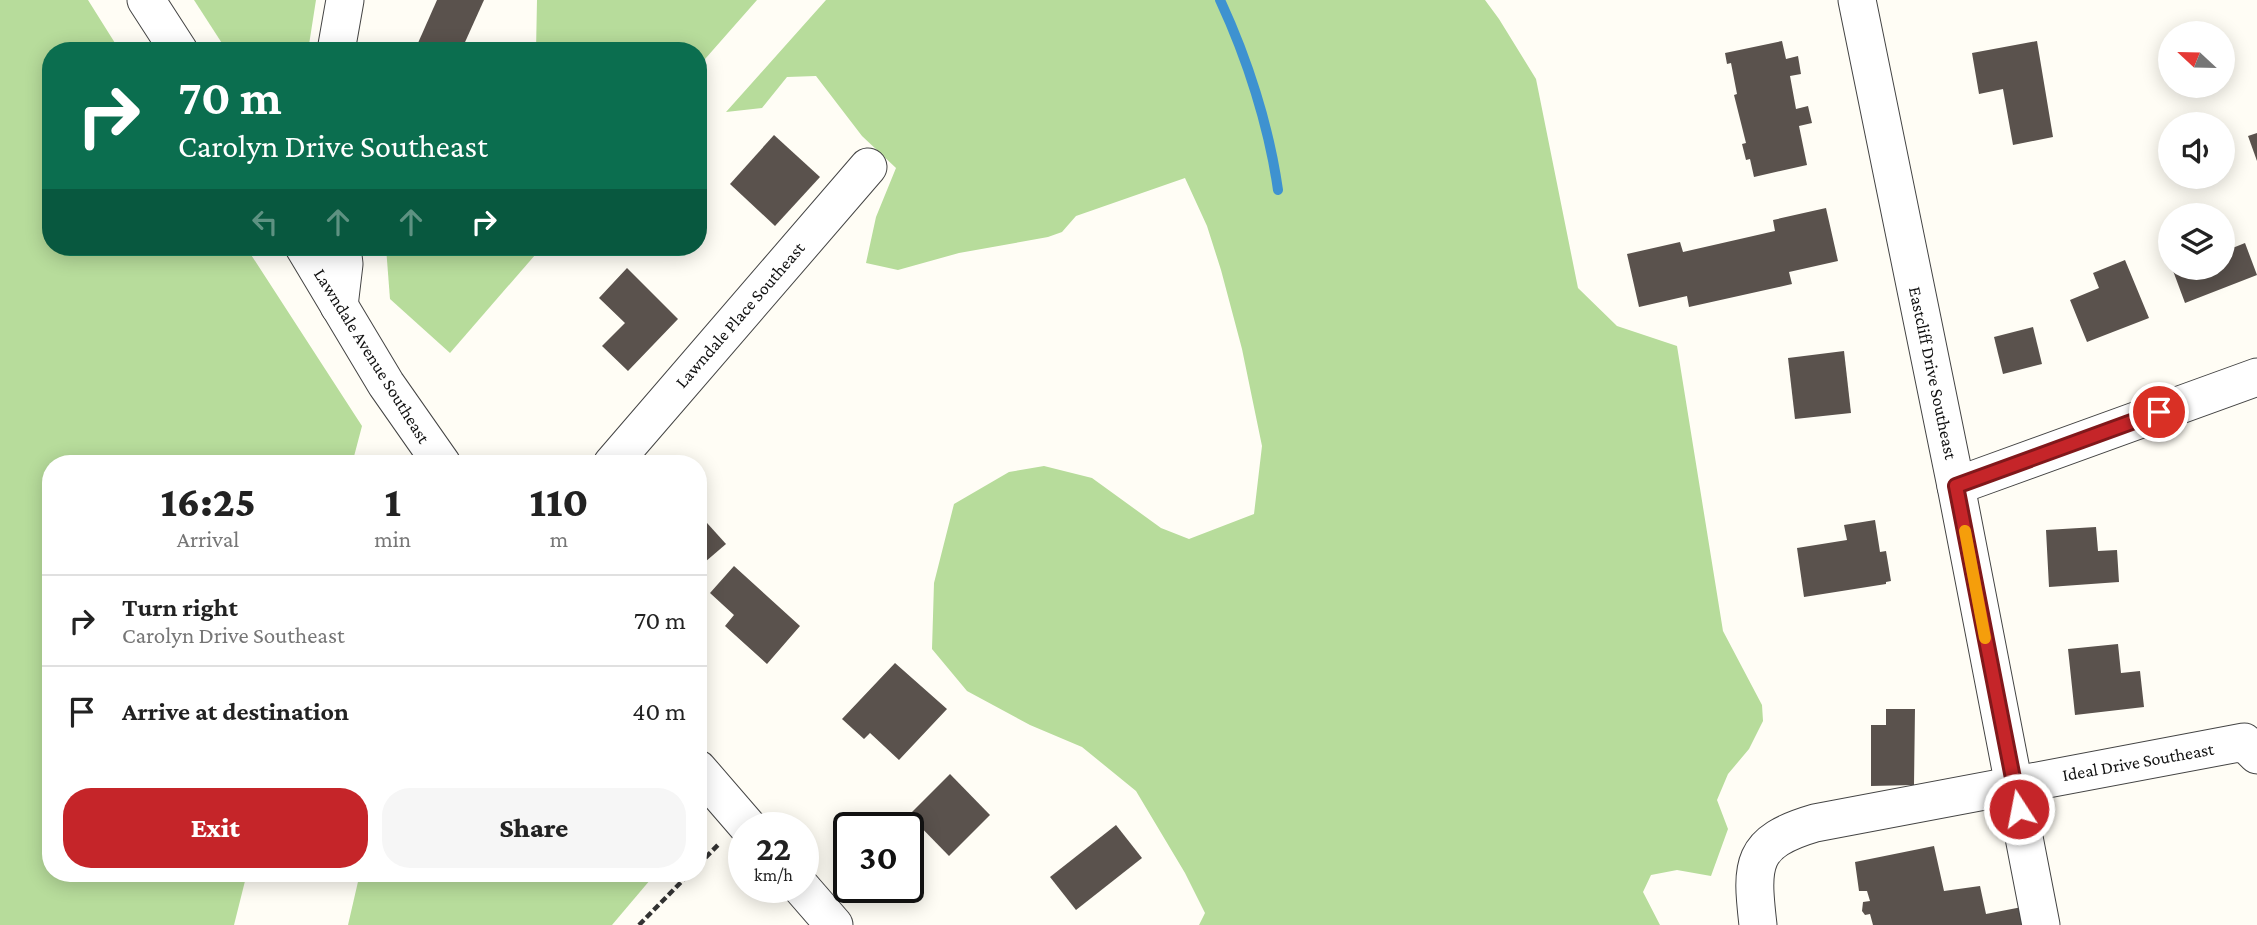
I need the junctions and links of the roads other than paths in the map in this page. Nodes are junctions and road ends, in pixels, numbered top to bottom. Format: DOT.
graph roads {
  1 [pos="146,0"];
  2 [pos="345,0"];
  3 [pos="1857,0"];
  4 [pos="173,42"];
  5 [pos="338,42"];
  6 [pos="868,167"];
  7 [pos="309,256"];
  8 [pos="343,256"];
  9 [pos="339,306"];
  10 [pos="2257,377"];
  11 [pos="436,455"];
  12 [pos="620,455"];
  13 [pos="1956,486"];
  14 [pos="2257,755"];
  15 [pos="707,783"];
  16 [pos="2014,785"];
  17 [pos="728,816"];
  18 [pos="815,903"];
  19 [pos="834,925"];
  20 [pos="1758,925"];
  21 [pos="2041,925"];
  1 -- 4 [label="street"];
  2 -- 5 [label="street"];
  3 -- 13 [label="street, Eastcliff Drive Southeast"];
  6 -- 12 [label="street, Lawndale Place Southeast"];
  7 -- 9 [label="street, Lawndale Avenue Southeast"];
  8 -- 9 [label="street"];
  9 -- 11 [label="street, Lawndale Avenue Southeast"];
  10 -- 13 [label="street"];
  13 -- 16 [label="street, Eastcliff Drive Southeast"];
  14 -- 16 [label="street, Ideal Drive Southeast"];
  15 -- 17 [label="street"];
  16 -- 20 [label="street"];
  16 -- 21 [label="street, Eastcliff Drive Southeast"];
  18 -- 19 [label="street"];
}
